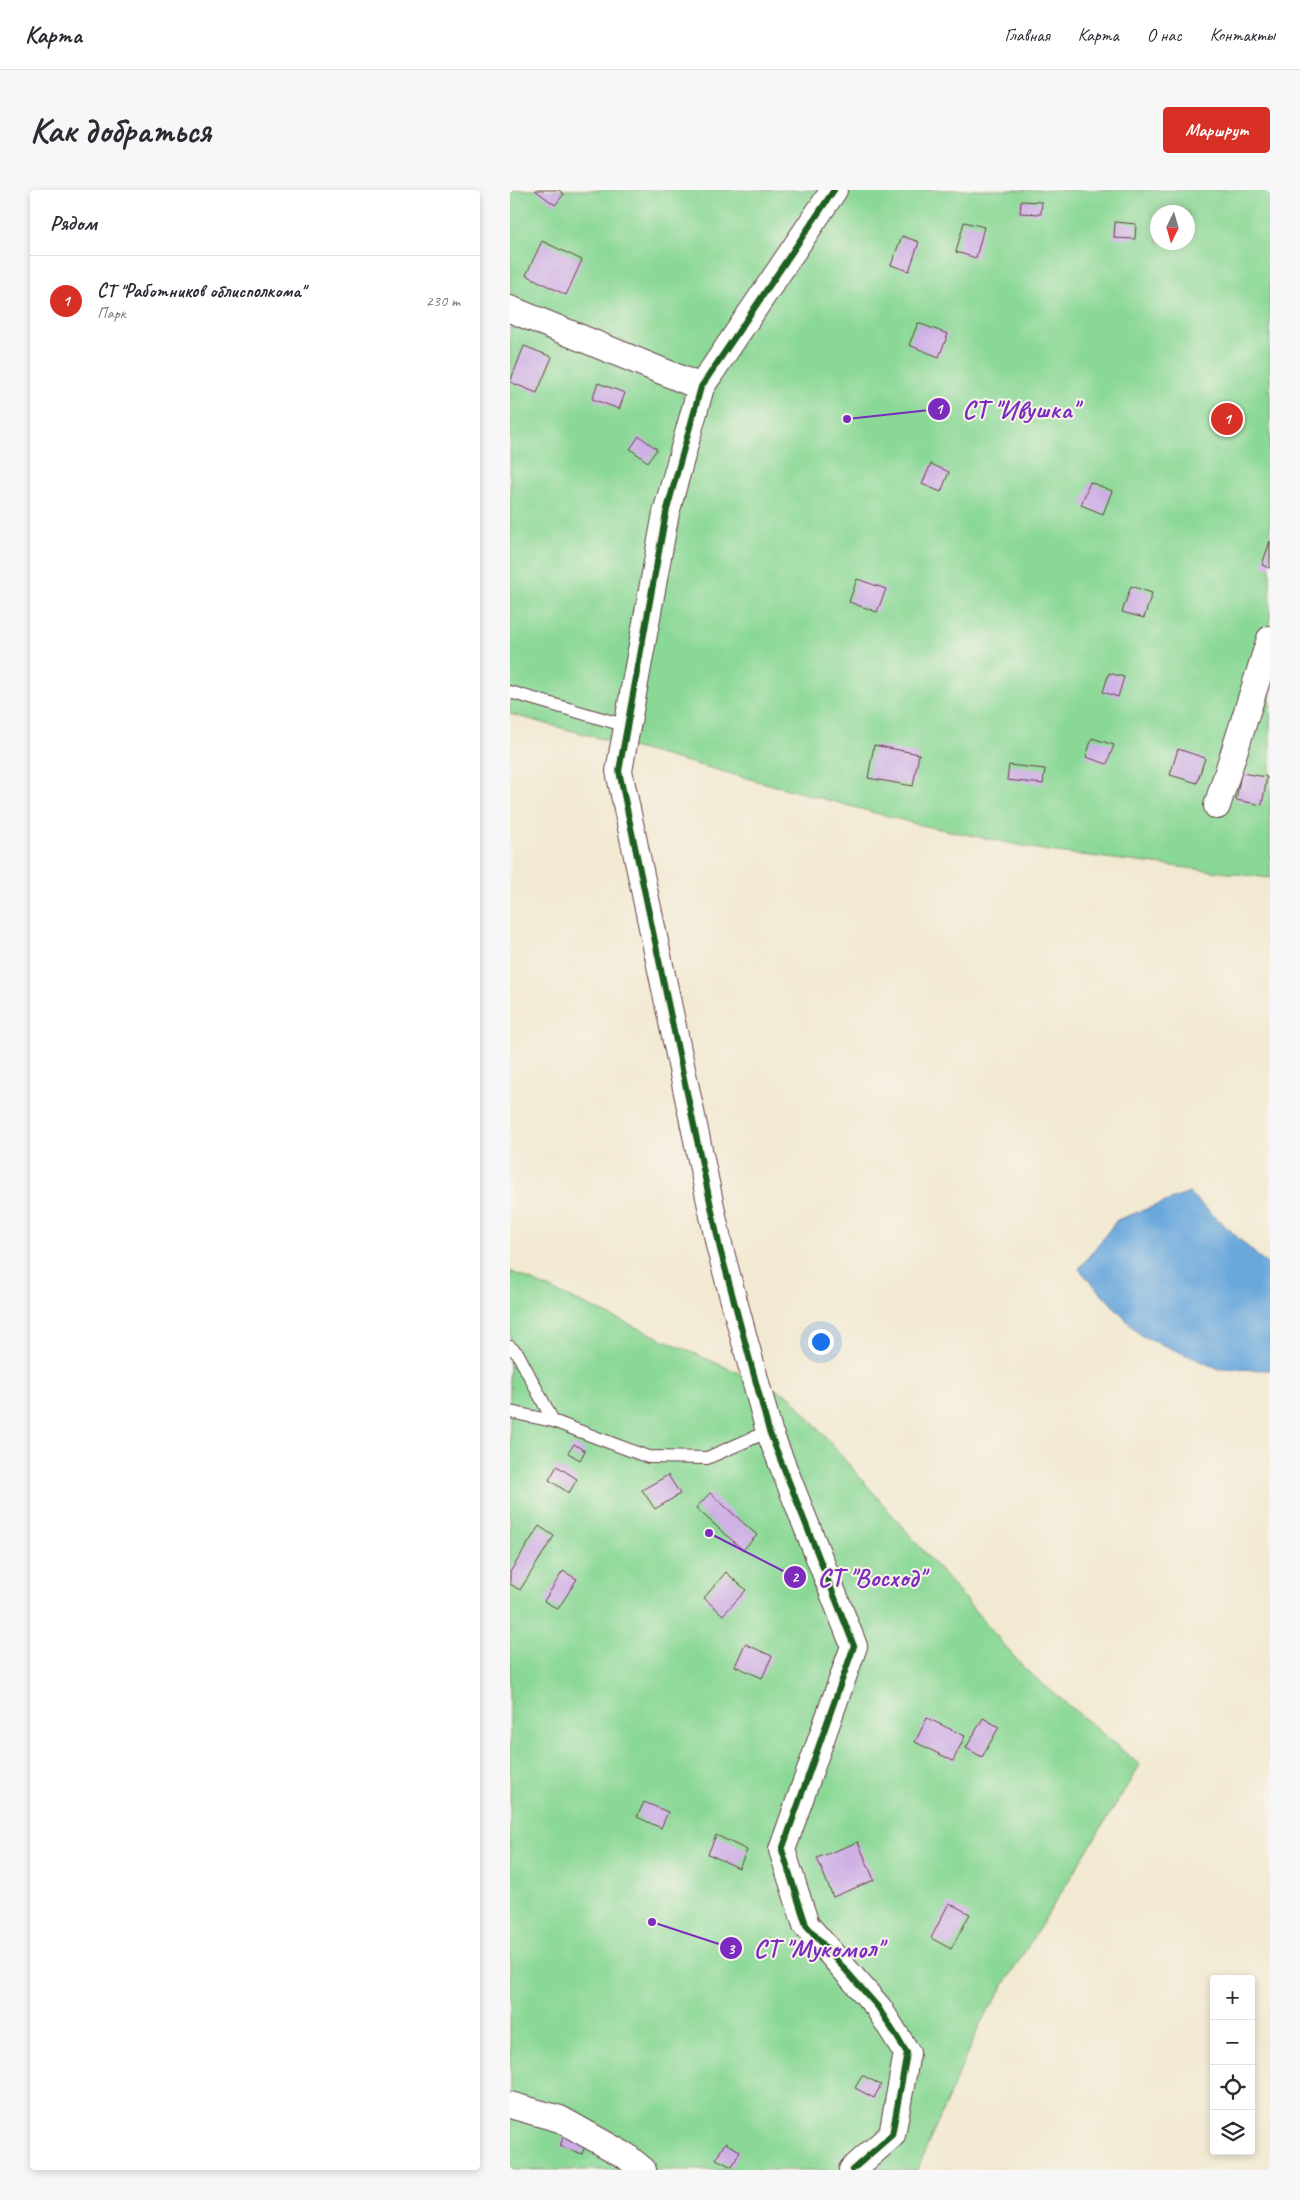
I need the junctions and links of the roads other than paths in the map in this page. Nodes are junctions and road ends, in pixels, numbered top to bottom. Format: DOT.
graph roads {
  1 [pos="834,190"];
  2 [pos="510,309"];
  3 [pos="701,387"];
  4 [pos="1270,639"];
  5 [pos="510,692"];
  6 [pos="627,726"];
  7 [pos="1217,806"];
  8 [pos="510,1348"];
  9 [pos="510,1412"];
  10 [pos="553,1421"];
  11 [pos="769,1431"];
  12 [pos="510,2105"];
  13 [pos="643,2170"];
  14 [pos="852,2170"];
  1 -- 3 [label="street"];
  2 -- 3 [label="street"];
  3 -- 6 [label="street"];
  4 -- 7 [label="street"];
  5 -- 6 [label="lane"];
  6 -- 11 [label="street"];
  8 -- 10 [label="lane"];
  9 -- 10 [label="lane"];
  10 -- 11 [label="lane"];
  11 -- 14 [label="street"];
  12 -- 13 [label="street"];
}
